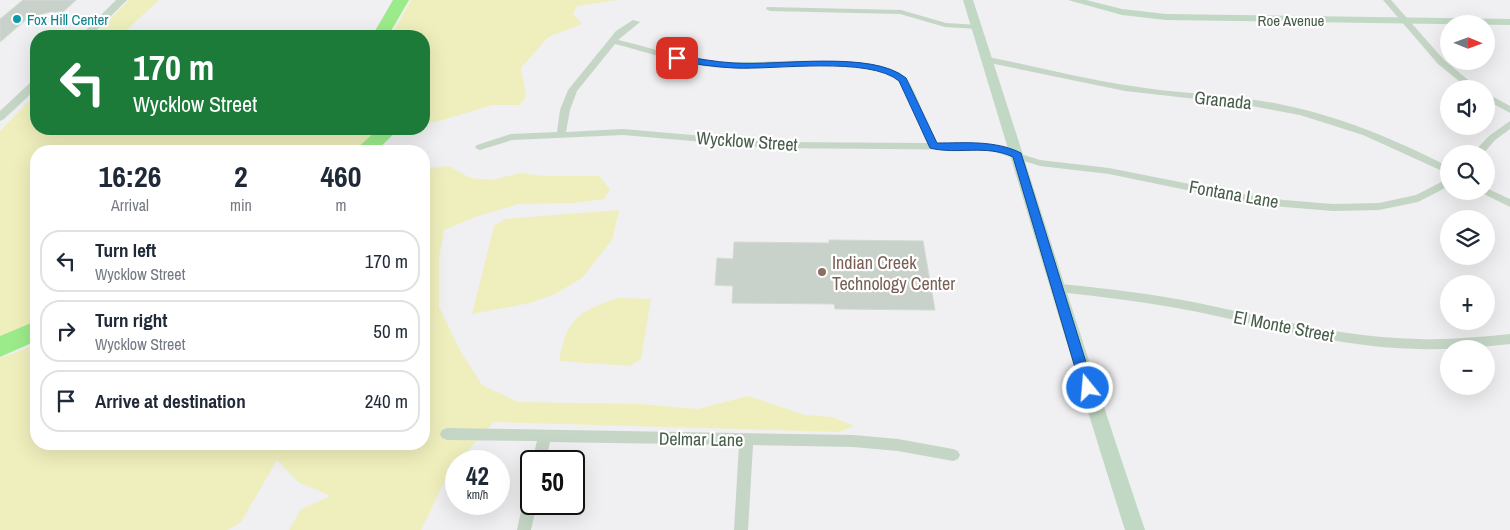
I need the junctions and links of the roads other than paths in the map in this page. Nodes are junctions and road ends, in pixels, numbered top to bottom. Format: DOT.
graph roads {
  1 [pos="122,0"];
  2 [pos="968,0"];
  3 [pos="1073,0"];
  4 [pos="1387,0"];
  5 [pos="770,9"];
  6 [pos="1405,19"];
  7 [pos="636,22"];
  8 [pos="1510,22"];
  9 [pos="978,28"];
  10 [pos="91,30"];
  11 [pos="613,41"];
  12 [pos="988,60"];
  13 [pos="1464,80"];
  14 [pos="30,89"];
  15 [pos="1495,101"];
  16 [pos="1510,110"];
  17 [pos="0,117"];
  18 [pos="1510,124"];
  19 [pos="561,134"];
  20 [pos="1485,145"];
  21 [pos="933,146"];
  22 [pos="480,147"];
  23 [pos="1017,155"];
  24 [pos="1440,166"];
  25 [pos="1440,186"];
  26 [pos="1495,196"];
  27 [pos="1510,204"];
  28 [pos="1059,288"];
  29 [pos="1510,338"];
  30 [pos="447,434"];
  31 [pos="545,436"];
  32 [pos="746,441"];
  33 [pos="542,450"];
  34 [pos="954,454"];
  35 [pos="527,515"];
  36 [pos="524,530"];
  37 [pos="741,530"];
  38 [pos="1135,530"];
  1 -- 10 [label="street"];
  2 -- 9 [label="main road"];
  3 -- 6 [label="main road, Roe Avenue"];
  4 -- 6 [label="street"];
  5 -- 9 [label="street"];
  6 -- 8 [label="main road, Roe Avenue"];
  6 -- 13 [label="street"];
  7 -- 11 [label="street"];
  9 -- 12 [label="main road"];
  11 -- 19 [label="street"];
  11 -- 21 [label="street"];
  12 -- 23 [label="main road"];
  12 -- 24 [label="street, Granada"];
  14 -- 17 [label="street"];
  15 -- 16 [label="street"];
  18 -- 20 [label="street"];
  19 -- 21 [label="street, Wycklow Street"];
  19 -- 22 [label="street, Wycklow Street"];
  21 -- 23 [label="street, Wycklow Street"];
  23 -- 25 [label="street, Fontana Lane"];
  23 -- 28 [label="main road"];
  26 -- 27 [label="street"];
  28 -- 29 [label="street, El Monte Street"];
  28 -- 38 [label="main road"];
  30 -- 31 [label="street, Delmar Lane"];
  31 -- 32 [label="street, Delmar Lane"];
  31 -- 33 [label="street"];
  32 -- 34 [label="street, Delmar Lane"];
  32 -- 37 [label="street"];
  35 -- 36 [label="street"];
}
